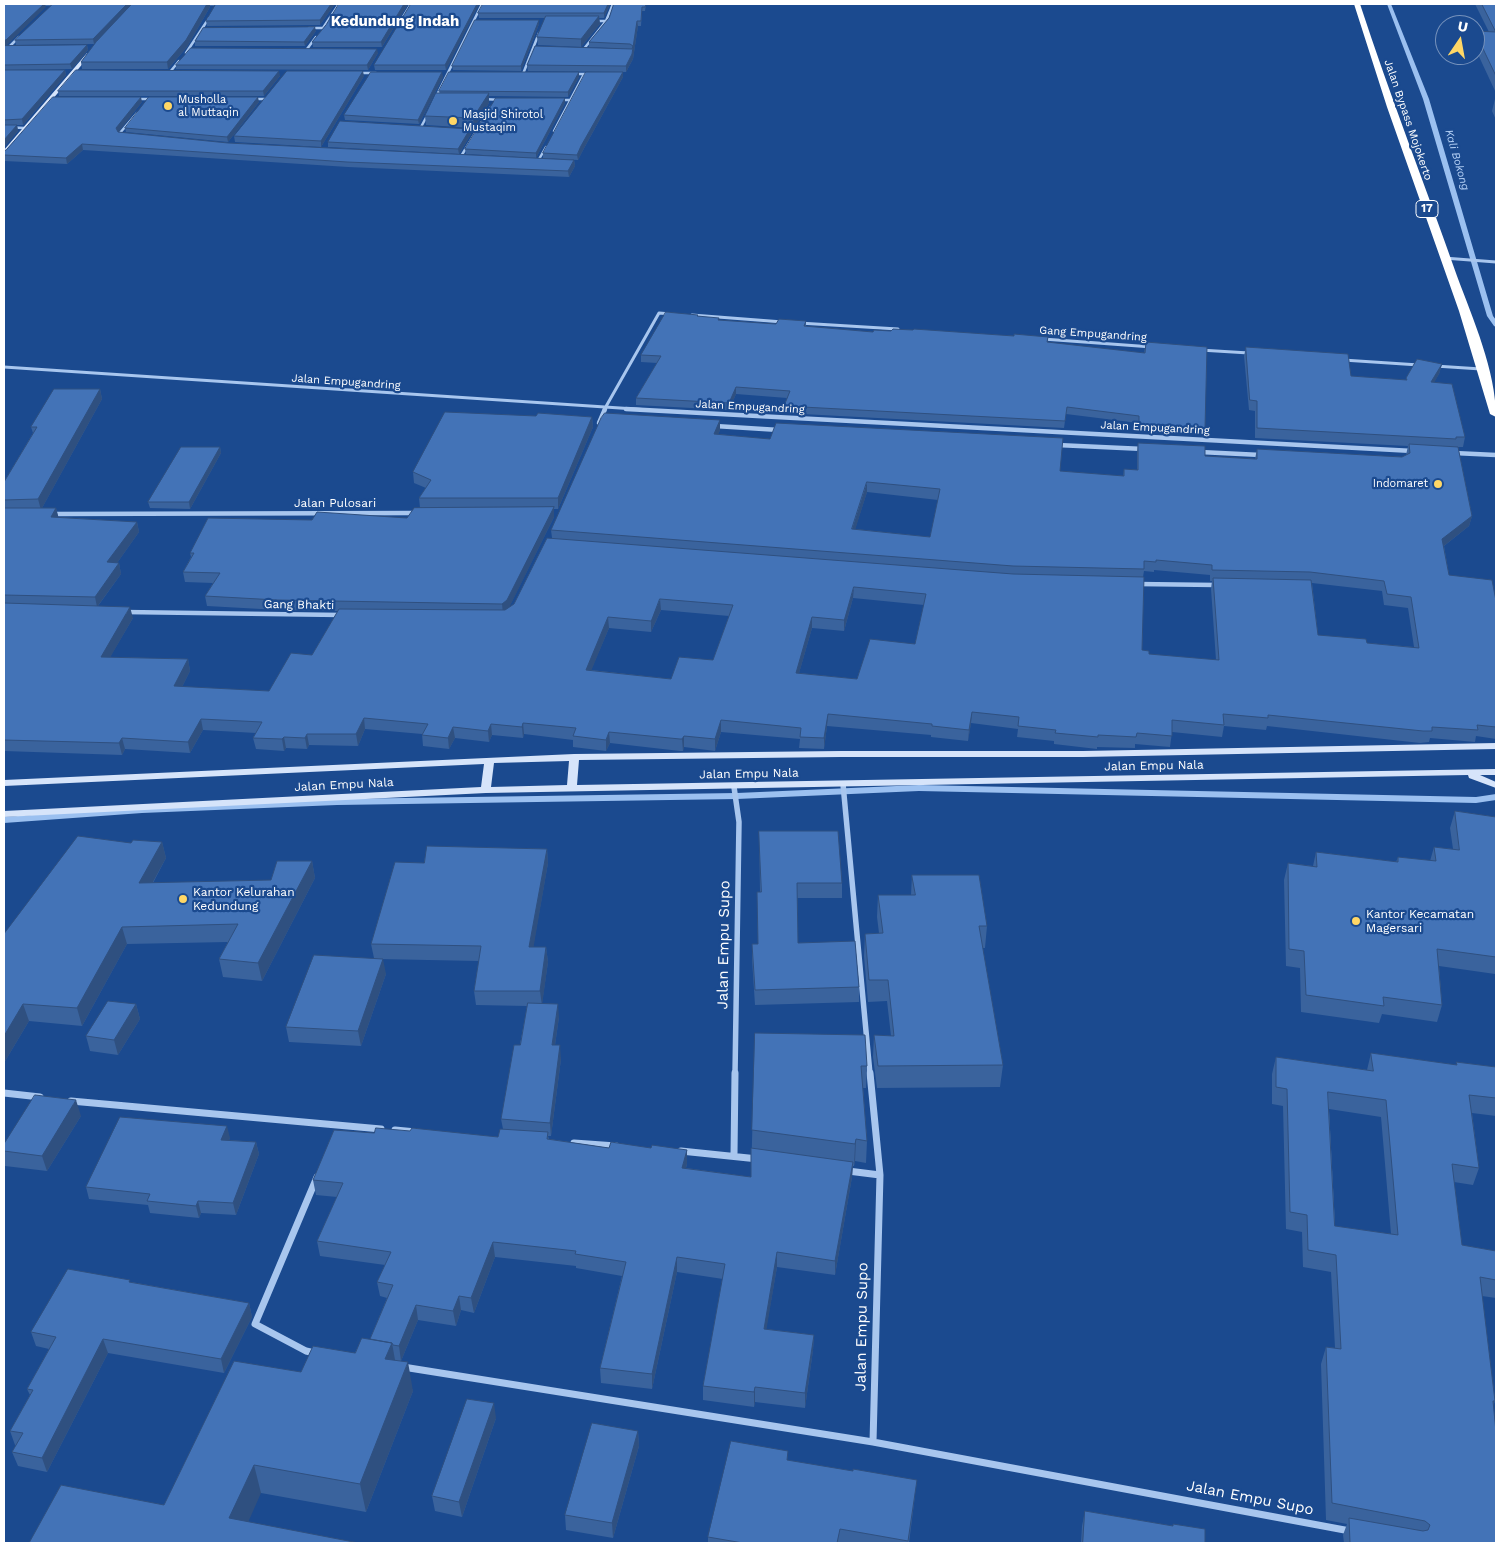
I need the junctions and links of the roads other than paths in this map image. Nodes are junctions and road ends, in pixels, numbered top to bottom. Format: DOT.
graph roads {
  1 [pos="34,4"];
  2 [pos="54,4"];
  3 [pos="198,4"];
  4 [pos="216,4"];
  5 [pos="233,4"];
  6 [pos="339,4"];
  7 [pos="411,4"];
  8 [pos="482,4"];
  9 [pos="613,4"];
  10 [pos="1357,4"];
  11 [pos="47,10"];
  12 [pos="402,19"];
  13 [pos="588,21"];
  14 [pos="606,21"];
  15 [pos="305,28"];
  16 [pos="324,28"];
  17 [pos="540,30"];
  18 [pos="21,36"];
  19 [pos="94,47"];
  20 [pos="6,48"];
  21 [pos="16,48"];
  22 [pos="317,49"];
  23 [pos="592,51"];
  24 [pos="376,65"];
  25 [pos="66,72"];
  26 [pos="75,72"];
  27 [pos="82,72"];
  28 [pos="179,72"];
  29 [pos="352,73"];
  30 [pos="371,73"];
  31 [pos="381,73"];
  32 [pos="438,73"];
  33 [pos="448,73"];
  34 [pos="457,73"];
  35 [pos="514,74"];
  36 [pos="523,74"];
  37 [pos="532,74"];
  38 [pos="566,74"];
  39 [pos="584,74"];
  40 [pos="592,74"];
  41 [pos="366,82"];
  42 [pos="271,92"];
  43 [pos="52,99"];
  44 [pos="60,99"];
  45 [pos="128,99"];
  46 [pos="148,99"];
  47 [pos="158,99"];
  48 [pos="247,99"];
  49 [pos="266,99"];
  50 [pos="443,99"];
  51 [pos="476,99"];
  52 [pos="495,99"];
  53 [pos="503,100"];
  54 [pos="553,100"];
  55 [pos="570,100"];
  56 [pos="432,106"];
  57 [pos="260,107"];
  58 [pos="4,127"];
  59 [pos="412,127"];
  60 [pos="24,128"];
  61 [pos="421,128"];
  62 [pos="430,128"];
  63 [pos="458,130"];
  64 [pos="476,130"];
  65 [pos="552,135"];
  66 [pos="122,137"];
  67 [pos="548,144"];
  68 [pos="4,153"];
  69 [pos="470,158"];
  70 [pos="529,161"];
  71 [pos="538,161"];
  72 [pos="548,162"];
  73 [pos="1444,258"];
  74 [pos="1496,262"];
  75 [pos="679,314"];
  76 [pos="689,315"];
  77 [pos="788,322"];
  78 [pos="798,323"];
  79 [pos="908,330"];
  80 [pos="1037,339"];
  81 [pos="1156,347"];
  82 [pos="1196,350"];
  83 [pos="1256,354"];
  84 [pos="1335,359"];
  85 [pos="4,367"];
  86 [pos="1484,370"];
  87 [pos="603,414"];
  88 [pos="1496,414"];
  89 [pos="610,419"];
  90 [pos="707,425"];
  91 [pos="597,427"];
  92 [pos="784,430"];
  93 [pos="1049,445"];
  94 [pos="1148,450"];
  95 [pos="1420,451"];
  96 [pos="1198,452"];
  97 [pos="1449,453"];
  98 [pos="1268,455"];
  99 [pos="1496,456"];
  100 [pos="426,513"];
  101 [pos="42,514"];
  102 [pos="1128,584"];
  103 [pos="1218,586"];
  104 [pos="122,612"];
  105 [pos="349,616"];
  106 [pos="1496,746"];
  107 [pos="574,757"];
  108 [pos="489,760"];
  109 [pos="1496,772"];
  110 [pos="1464,774"];
  111 [pos="4,783"];
  112 [pos="843,784"];
  113 [pos="1496,785"];
  114 [pos="734,787"];
  115 [pos="572,788"];
  116 [pos="486,790"];
  117 [pos="4,814"];
  118 [pos="4,1093"];
  119 [pos="48,1098"];
  120 [pos="67,1100"];
  121 [pos="338,1126"];
  122 [pos="427,1132"];
  123 [pos="334,1135"];
  124 [pos="566,1143"];
  125 [pos="625,1147"];
  126 [pos="675,1151"];
  127 [pos="734,1155"];
  128 [pos="763,1159"];
  129 [pos="841,1170"];
  130 [pos="319,1171"];
  131 [pos="880,1175"];
  132 [pos="326,1354"];
  133 [pos="394,1365"];
  134 [pos="873,1442"];
  135 [pos="1359,1532"];
  1 -- 2 [label="street"];
  2 -- 11 [label="street"];
  3 -- 4 [label="street"];
  4 -- 5 [label="street"];
  4 -- 28 [label="street"];
  6 -- 16 [label="street"];
  7 -- 12 [label="street"];
  8 -- 33 [label="street"];
  9 -- 14 [label="street"];
  10 -- 73 [label="highway, Jalan Bypass Mojokerto / 17"];
  13 -- 14 [label="street"];
  14 -- 23 [label="street"];
  15 -- 16 [label="street"];
  16 -- 22 [label="street"];
  17 -- 36 [label="street"];
  18 -- 20 [label="street"];
  19 -- 26 [label="main road"];
  20 -- 21 [label="street"];
  24 -- 30 [label="street"];
  25 -- 26 [label="street"];
  26 -- 27 [label="street"];
  26 -- 43 [label="main road"];
  29 -- 30 [label="street"];
  30 -- 31 [label="street"];
  30 -- 41 [label="street"];
  32 -- 33 [label="street"];
  33 -- 34 [label="street"];
  33 -- 50 [label="street"];
  35 -- 36 [label="street"];
  36 -- 37 [label="street"];
  38 -- 39 [label="street"];
  39 -- 40 [label="street"];
  39 -- 55 [label="street"];
  42 -- 49 [label="street"];
  43 -- 44 [label="street"];
  43 -- 60 [label="main road"];
  45 -- 46 [label="street"];
  46 -- 47 [label="street"];
  46 -- 66 [label="street"];
  48 -- 49 [label="street"];
  49 -- 57 [label="street"];
  51 -- 52 [label="street"];
  52 -- 53 [label="street"];
  52 -- 64 [label="street"];
  54 -- 55 [label="street"];
  55 -- 65 [label="street"];
  56 -- 61 [label="street"];
  58 -- 60 [label="street"];
  59 -- 61 [label="street"];
  60 -- 68 [label="main road"];
  61 -- 62 [label="street"];
  63 -- 64 [label="street"];
  64 -- 69 [label="street"];
  67 -- 71 [label="street"];
  70 -- 71 [label="street"];
  71 -- 72 [label="street"];
  73 -- 74 [label="street"];
  73 -- 86 [label="highway, Jalan Bypass Mojokerto / 17"];
  75 -- 87 [label="street"];
  76 -- 77 [label="street"];
  78 -- 79 [label="street"];
  80 -- 81 [label="street, Gang Empugandring"];
  82 -- 83 [label="street"];
  84 -- 86 [label="street"];
  85 -- 87 [label="street, Jalan Empugandring"];
  86 -- 88 [label="highway, Jalan Bypass Mojokerto / 17"];
  87 -- 89 [label="street"];
  87 -- 91 [label="street"];
  87 -- 95 [label="street, Jalan Empugandring"];
  90 -- 92 [label="street"];
  93 -- 94 [label="street"];
  96 -- 98 [label="street"];
  97 -- 99 [label="street"];
  100 -- 101 [label="street, Jalan Pulosari"];
  102 -- 103 [label="street"];
  104 -- 105 [label="street, Gang Bhakti"];
  106 -- 107 [label="main road, Jalan Empu Nala"];
  107 -- 108 [label="main road, Jalan Empu Nala"];
  107 -- 115 [label="main road"];
  108 -- 111 [label="main road, Jalan Empu Nala"];
  108 -- 116 [label="main road"];
  109 -- 110 [label="main road, Jalan Empu Nala"];
  110 -- 112 [label="main road, Jalan Empu Nala"];
  110 -- 113 [label="main road"];
  112 -- 114 [label="main road, Jalan Empu Nala"];
  112 -- 131 [label="street, Jalan Empu Supo"];
  114 -- 115 [label="main road, Jalan Empu Nala"];
  114 -- 127 [label="street, Jalan Empu Supo"];
  115 -- 116 [label="main road, Jalan Empu Nala"];
  116 -- 117 [label="main road, Jalan Empu Nala"];
  118 -- 119 [label="street"];
  120 -- 121 [label="street"];
  121 -- 122 [label="street"];
  121 -- 123 [label="street"];
  124 -- 125 [label="street"];
  126 -- 127 [label="street"];
  127 -- 128 [label="street"];
  129 -- 131 [label="street"];
  130 -- 132 [label="street"];
  131 -- 134 [label="street, Jalan Empu Supo"];
  133 -- 134 [label="street"];
  134 -- 135 [label="street, Jalan Empu Supo"];
}
